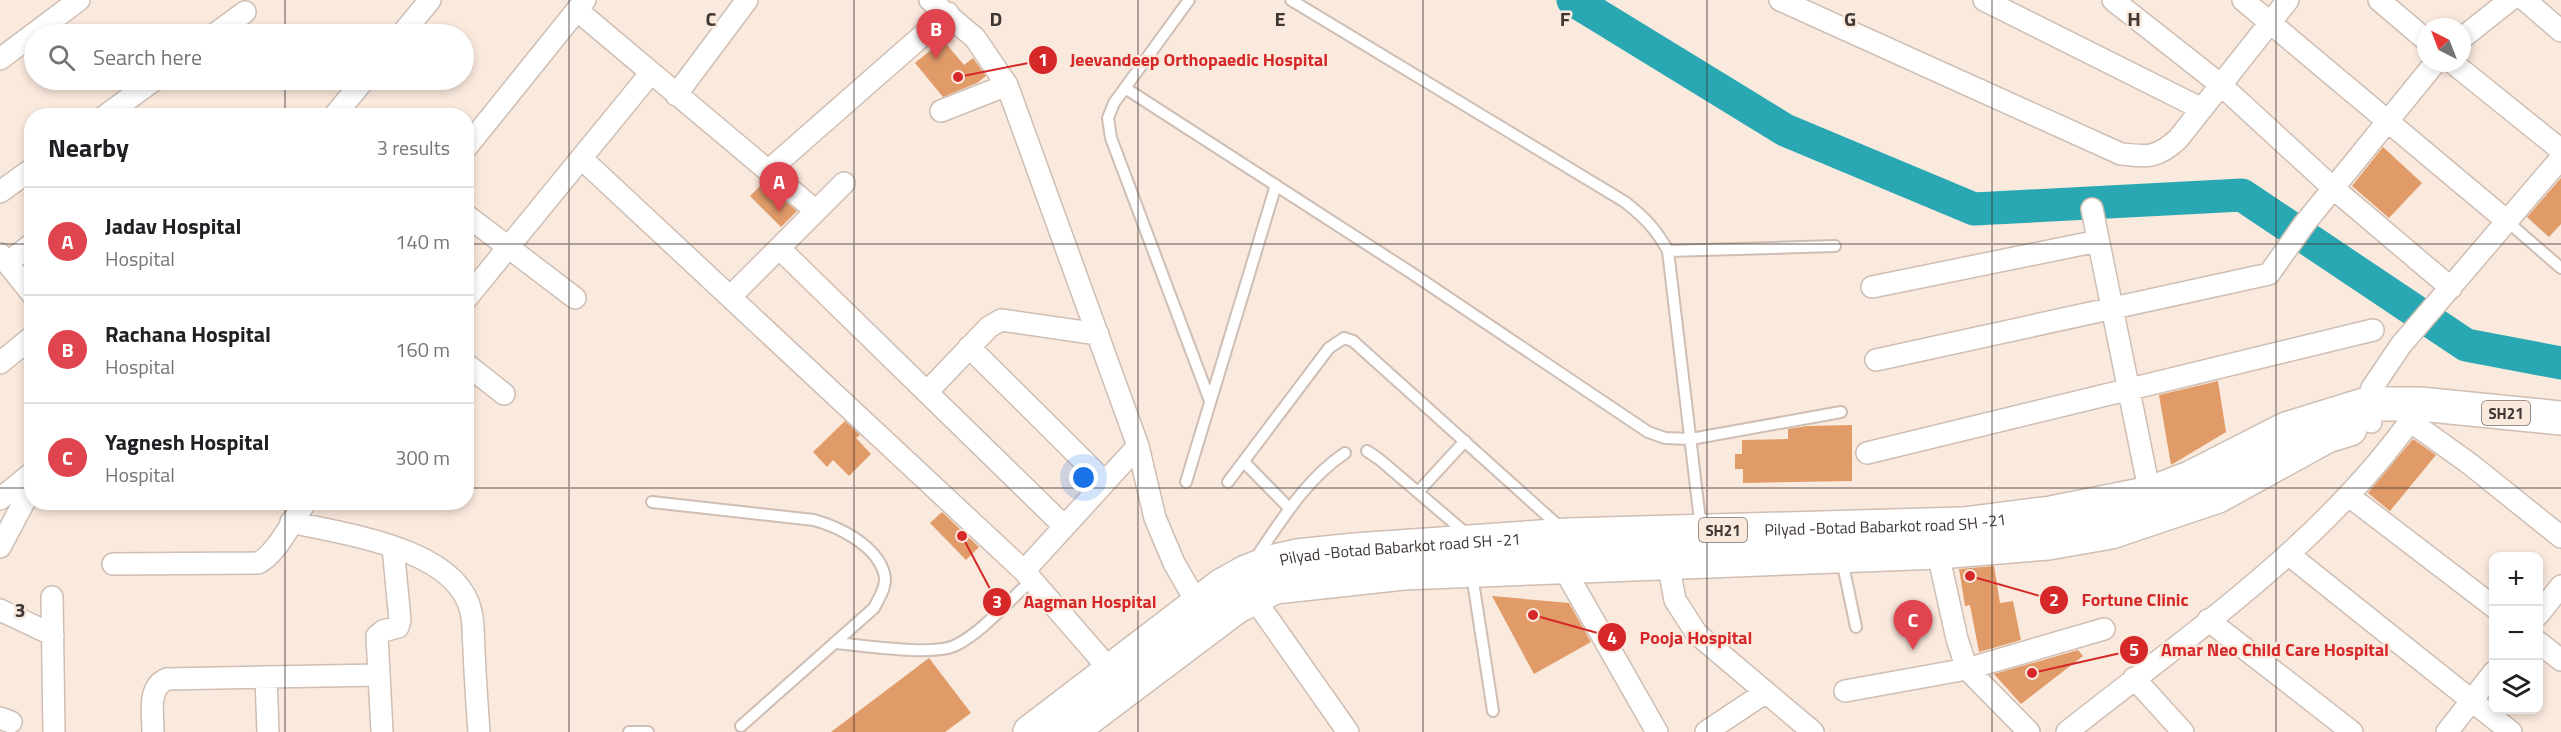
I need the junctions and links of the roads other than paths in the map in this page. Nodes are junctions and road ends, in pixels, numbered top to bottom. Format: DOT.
graph roads {
  1 [pos="430,0"];
  2 [pos="747,0"];
  3 [pos="930,0"];
  4 [pos="1189,0"];
  5 [pos="1291,0"];
  6 [pos="1780,0"];
  7 [pos="1984,0"];
  8 [pos="2243,0"];
  9 [pos="2288,0"];
  10 [pos="2379,0"];
  11 [pos="2510,0"];
  12 [pos="2525,0"];
  13 [pos="2119,2"];
  14 [pos="67,3"];
  15 [pos="582,5"];
  16 [pos="245,12"];
  17 [pos="948,13"];
  18 [pos="2270,23"];
  19 [pos="41,24"];
  20 [pos="229,24"];
  21 [pos="410,24"];
  22 [pos="2471,31"];
  23 [pos="2561,31"];
  24 [pos="2417,32"];
  25 [pos="24,38"];
  26 [pos="0,58"];
  27 [pos="2428,72"];
  28 [pos="2464,72"];
  29 [pos="650,74"];
  30 [pos="1007,85"];
  31 [pos="2221,85"];
  32 [pos="1125,88"];
  33 [pos="140,90"];
  34 [pos="356,90"];
  35 [pos="676,95"];
  36 [pos="116,108"];
  37 [pos="341,108"];
  38 [pos="2202,109"];
  39 [pos="941,111"];
  40 [pos="2389,121"];
  41 [pos="474,138"];
  42 [pos="2561,150"];
  43 [pos="581,158"];
  44 [pos="2561,158"];
  45 [pos="768,171"];
  46 [pos="24,175"];
  47 [pos="844,183"];
  48 [pos="1276,185"];
  49 [pos="2333,188"];
  50 [pos="0,192"];
  51 [pos="2092,209"];
  52 [pos="816,211"];
  53 [pos="474,221"];
  54 [pos="2508,222"];
  55 [pos="2098,241"];
  56 [pos="1835,246"];
  57 [pos="507,247"];
  58 [pos="24,248"];
  59 [pos="779,248"];
  60 [pos="1668,251"];
  61 [pos="4,259"];
  62 [pos="2561,268"];
  63 [pos="24,284"];
  64 [pos="1872,287"];
  65 [pos="474,289"];
  66 [pos="2444,296"];
  67 [pos="730,297"];
  68 [pos="575,298"];
  69 [pos="2113,308"];
  70 [pos="2373,330"];
  71 [pos="1098,334"];
  72 [pos="24,344"];
  73 [pos="969,347"];
  74 [pos="1876,360"];
  75 [pos="0,363"];
  76 [pos="474,370"];
  77 [pos="2129,388"];
  78 [pos="927,392"];
  79 [pos="504,393"];
  80 [pos="1210,401"];
  81 [pos="2451,408"];
  82 [pos="1841,412"];
  83 [pos="2369,413"];
  84 [pos="2412,418"];
  85 [pos="2561,418"];
  86 [pos="1691,439"];
  87 [pos="1465,441"];
  88 [pos="1138,446"];
  89 [pos="1367,452"];
  90 [pos="1345,453"];
  91 [pos="1867,453"];
  92 [pos="1245,463"];
  93 [pos="24,480"];
  94 [pos="1105,482"];
  95 [pos="1186,482"];
  96 [pos="1228,482"];
  97 [pos="1418,492"];
  98 [pos="2349,496"];
  99 [pos="0,499"];
  100 [pos="24,502"];
  101 [pos="652,502"];
  102 [pos="2153,506"];
  103 [pos="1289,508"];
  104 [pos="300,510"];
  105 [pos="291,522"];
  106 [pos="1064,526"];
  107 [pos="1569,535"];
  108 [pos="2561,537"];
  109 [pos="1935,539"];
  110 [pos="1704,546"];
  111 [pos="0,547"];
  112 [pos="393,547"];
  113 [pos="2288,554"];
  114 [pos="1841,556"];
  115 [pos="1474,557"];
  116 [pos="1668,563"];
  117 [pos="113,564"];
  118 [pos="1600,566"];
  119 [pos="1563,567"];
  120 [pos="1028,575"];
  121 [pos="1249,584"];
  122 [pos="2561,586"];
  123 [pos="52,597"];
  124 [pos="1197,603"];
  125 [pos="2492,606"];
  126 [pos="2543,609"];
  127 [pos="0,610"];
  128 [pos="2208,620"];
  129 [pos="1856,627"];
  130 [pos="2104,629"];
  131 [pos="53,635"];
  132 [pos="834,643"];
  133 [pos="2543,646"];
  134 [pos="2561,660"];
  135 [pos="1967,669"];
  136 [pos="379,675"];
  137 [pos="266,676"];
  138 [pos="2489,677"];
  139 [pos="2134,678"];
  140 [pos="1118,680"];
  141 [pos="1845,691"];
  142 [pos="1766,692"];
  143 [pos="2471,700"];
  144 [pos="1493,711"];
  145 [pos="741,726"];
  146 [pos="1340,729"];
  147 [pos="54,732"];
  148 [pos="153,732"];
  149 [pos="268,732"];
  150 [pos="382,732"];
  151 [pos="479,732"];
  152 [pos="629,732"];
  153 [pos="648,732"];
  154 [pos="1030,732"];
  155 [pos="1070,732"];
  156 [pos="1657,732"];
  157 [pos="1706,732"];
  158 [pos="1813,732"];
  159 [pos="2029,732"];
  160 [pos="2067,732"];
  161 [pos="2183,732"];
  162 [pos="2352,732"];
  163 [pos="2447,732"];
  164 [pos="2511,732"];
  1 -- 21 [label="street"];
  2 -- 35 [label="street"];
  3 -- 17 [label="street"];
  4 -- 32 [label="lane"];
  5 -- 60 [label="lane"];
  6 -- 38 [label="street"];
  7 -- 38 [label="street"];
  8 -- 18 [label="street"];
  9 -- 18 [label="street"];
  10 -- 24 [label="street"];
  11 -- 22 [label="street"];
  12 -- 23 [label="street"];
  13 -- 31 [label="street"];
  14 -- 19 [label="street"];
  15 -- 29 [label="street"];
  15 -- 41 [label="street"];
  16 -- 20 [label="street"];
  17 -- 30 [label="street"];
  17 -- 45 [label="street"];
  18 -- 31 [label="street"];
  18 -- 40 [label="street"];
  25 -- 26 [label="street"];
  27 -- 40 [label="street"];
  28 -- 42 [label="street"];
  29 -- 35 [label="street"];
  29 -- 43 [label="street"];
  30 -- 39 [label="street"];
  30 -- 71 [label="street"];
  31 -- 38 [label="street"];
  31 -- 49 [label="street"];
  32 -- 48 [label="lane"];
  32 -- 80 [label="lane"];
  33 -- 36 [label="street"];
  34 -- 37 [label="street"];
  35 -- 45 [label="street"];
  40 -- 49 [label="street"];
  40 -- 54 [label="street"];
  43 -- 57 [label="street"];
  43 -- 67 [label="street"];
  44 -- 54 [label="street"];
  45 -- 52 [label="street"];
  46 -- 50 [label="street"];
  47 -- 52 [label="street"];
  48 -- 80 [label="lane"];
  48 -- 86 [label="lane"];
  49 -- 66 [label="street"];
  49 -- 69 [label="street"];
  51 -- 55 [label="street"];
  52 -- 59 [label="street"];
  53 -- 57 [label="street"];
  54 -- 62 [label="lane"];
  54 -- 66 [label="street"];
  55 -- 64 [label="street"];
  55 -- 69 [label="street"];
  56 -- 60 [label="lane"];
  57 -- 65 [label="street"];
  57 -- 68 [label="street"];
  58 -- 61 [label="street"];
  59 -- 67 [label="street"];
  59 -- 78 [label="street"];
  60 -- 86 [label="lane"];
  61 -- 63 [label="street"];
  66 -- 83 [label="street"];
  67 -- 120 [label="street"];
  69 -- 74 [label="street"];
  69 -- 77 [label="street"];
  70 -- 77 [label="street"];
  71 -- 73 [label="street"];
  71 -- 88 [label="street"];
  72 -- 75 [label="street"];
  73 -- 78 [label="street"];
  73 -- 94 [label="street"];
  76 -- 79 [label="street"];
  77 -- 91 [label="street"];
  77 -- 102 [label="street"];
  78 -- 106 [label="street"];
  80 -- 95 [label="lane"];
  81 -- 83 [label="main road, Pilyad -Botad Babarkot road SH -21 / SH21"];
  81 -- 84 [label="main road, Pilyad -Botad Babarkot road SH -21 / SH21"];
  81 -- 85 [label="main road, Pilyad -Botad Babarkot road SH -21 / SH21"];
  82 -- 86 [label="lane"];
  83 -- 84 [label="main road, Pilyad -Botad Babarkot road SH -21 / SH21"];
  83 -- 102 [label="main road, Pilyad -Botad Babarkot road SH -21 / SH21"];
  84 -- 98 [label="street"];
  84 -- 108 [label="street"];
  86 -- 110 [label="lane"];
  87 -- 92 [label="lane"];
  87 -- 97 [label="lane"];
  87 -- 107 [label="lane"];
  88 -- 94 [label="street"];
  88 -- 124 [label="street"];
  89 -- 97 [label="lane"];
  90 -- 103 [label="lane"];
  92 -- 96 [label="lane"];
  92 -- 103 [label="lane"];
  93 -- 99 [label="street"];
  94 -- 106 [label="street"];
  97 -- 115 [label="lane"];
  98 -- 113 [label="street"];
  98 -- 125 [label="street"];
  100 -- 111 [label="street"];
  101 -- 132 [label="lane"];
  102 -- 109 [label="main road, Pilyad -Botad Babarkot road SH -21 / SH21"];
  103 -- 121 [label="lane"];
  104 -- 105 [label="street"];
  105 -- 112 [label="street"];
  105 -- 117 [label="street"];
  106 -- 120 [label="street"];
  107 -- 110 [label="main road, Pilyad -Botad Babarkot road SH -21 / SH21"];
  107 -- 115 [label="main road, Pilyad -Botad Babarkot road SH -21 / SH21"];
  107 -- 118 [label="lane"];
  109 -- 110 [label="main road, Pilyad -Botad Babarkot road SH -21 / SH21"];
  109 -- 114 [label="main road, Pilyad -Botad Babarkot road SH -21 / SH21"];
  109 -- 135 [label="street"];
  110 -- 114 [label="main road, Pilyad -Botad Babarkot road SH -21 / SH21"];
  110 -- 116 [label="main road, Pilyad -Botad Babarkot road SH -21 / SH21"];
  112 -- 136 [label="street"];
  112 -- 151 [label="street"];
  113 -- 128 [label="street"];
  113 -- 143 [label="street"];
  114 -- 129 [label="lane"];
  115 -- 119 [label="main road, Pilyad -Botad Babarkot road SH -21 / SH21"];
  115 -- 121 [label="main road, Pilyad -Botad Babarkot road SH -21 / SH21"];
  115 -- 144 [label="lane"];
  116 -- 118 [label="main road, Pilyad -Botad Babarkot road SH -21 / SH21"];
  116 -- 142 [label="street"];
  118 -- 119 [label="main road, Pilyad -Botad Babarkot road SH -21 / SH21"];
  119 -- 156 [label="street"];
  120 -- 132 [label="lane"];
  120 -- 140 [label="street"];
  121 -- 124 [label="main road, Pilyad -Botad Babarkot road SH -21 / SH21"];
  121 -- 140 [label="main road, Pilyad -Botad Babarkot road SH -21 / SH21"];
  121 -- 146 [label="street"];
  122 -- 126 [label="street"];
  123 -- 131 [label="street"];
  124 -- 140 [label="main road, Pilyad -Botad Babarkot road SH -21 / SH21"];
  127 -- 131 [label="street"];
  128 -- 139 [label="street"];
  128 -- 162 [label="street"];
  130 -- 135 [label="street"];
  131 -- 147 [label="street"];
  132 -- 145 [label="lane"];
  133 -- 134 [label="street"];
  135 -- 141 [label="street"];
  135 -- 159 [label="street"];
  136 -- 137 [label="street"];
  136 -- 150 [label="street"];
  137 -- 148 [label="street"];
  137 -- 149 [label="street"];
  138 -- 143 [label="street"];
  139 -- 160 [label="street"];
  139 -- 161 [label="street"];
  140 -- 154 [label="main road, Pilyad -Botad Babarkot road SH -21 / SH21"];
  140 -- 155 [label="main road, Pilyad -Botad Babarkot road SH -21 / SH21"];
  142 -- 157 [label="street"];
  142 -- 158 [label="street"];
  143 -- 163 [label="street"];
  143 -- 164 [label="street"];
  152 -- 153 [label="lane"];
}
